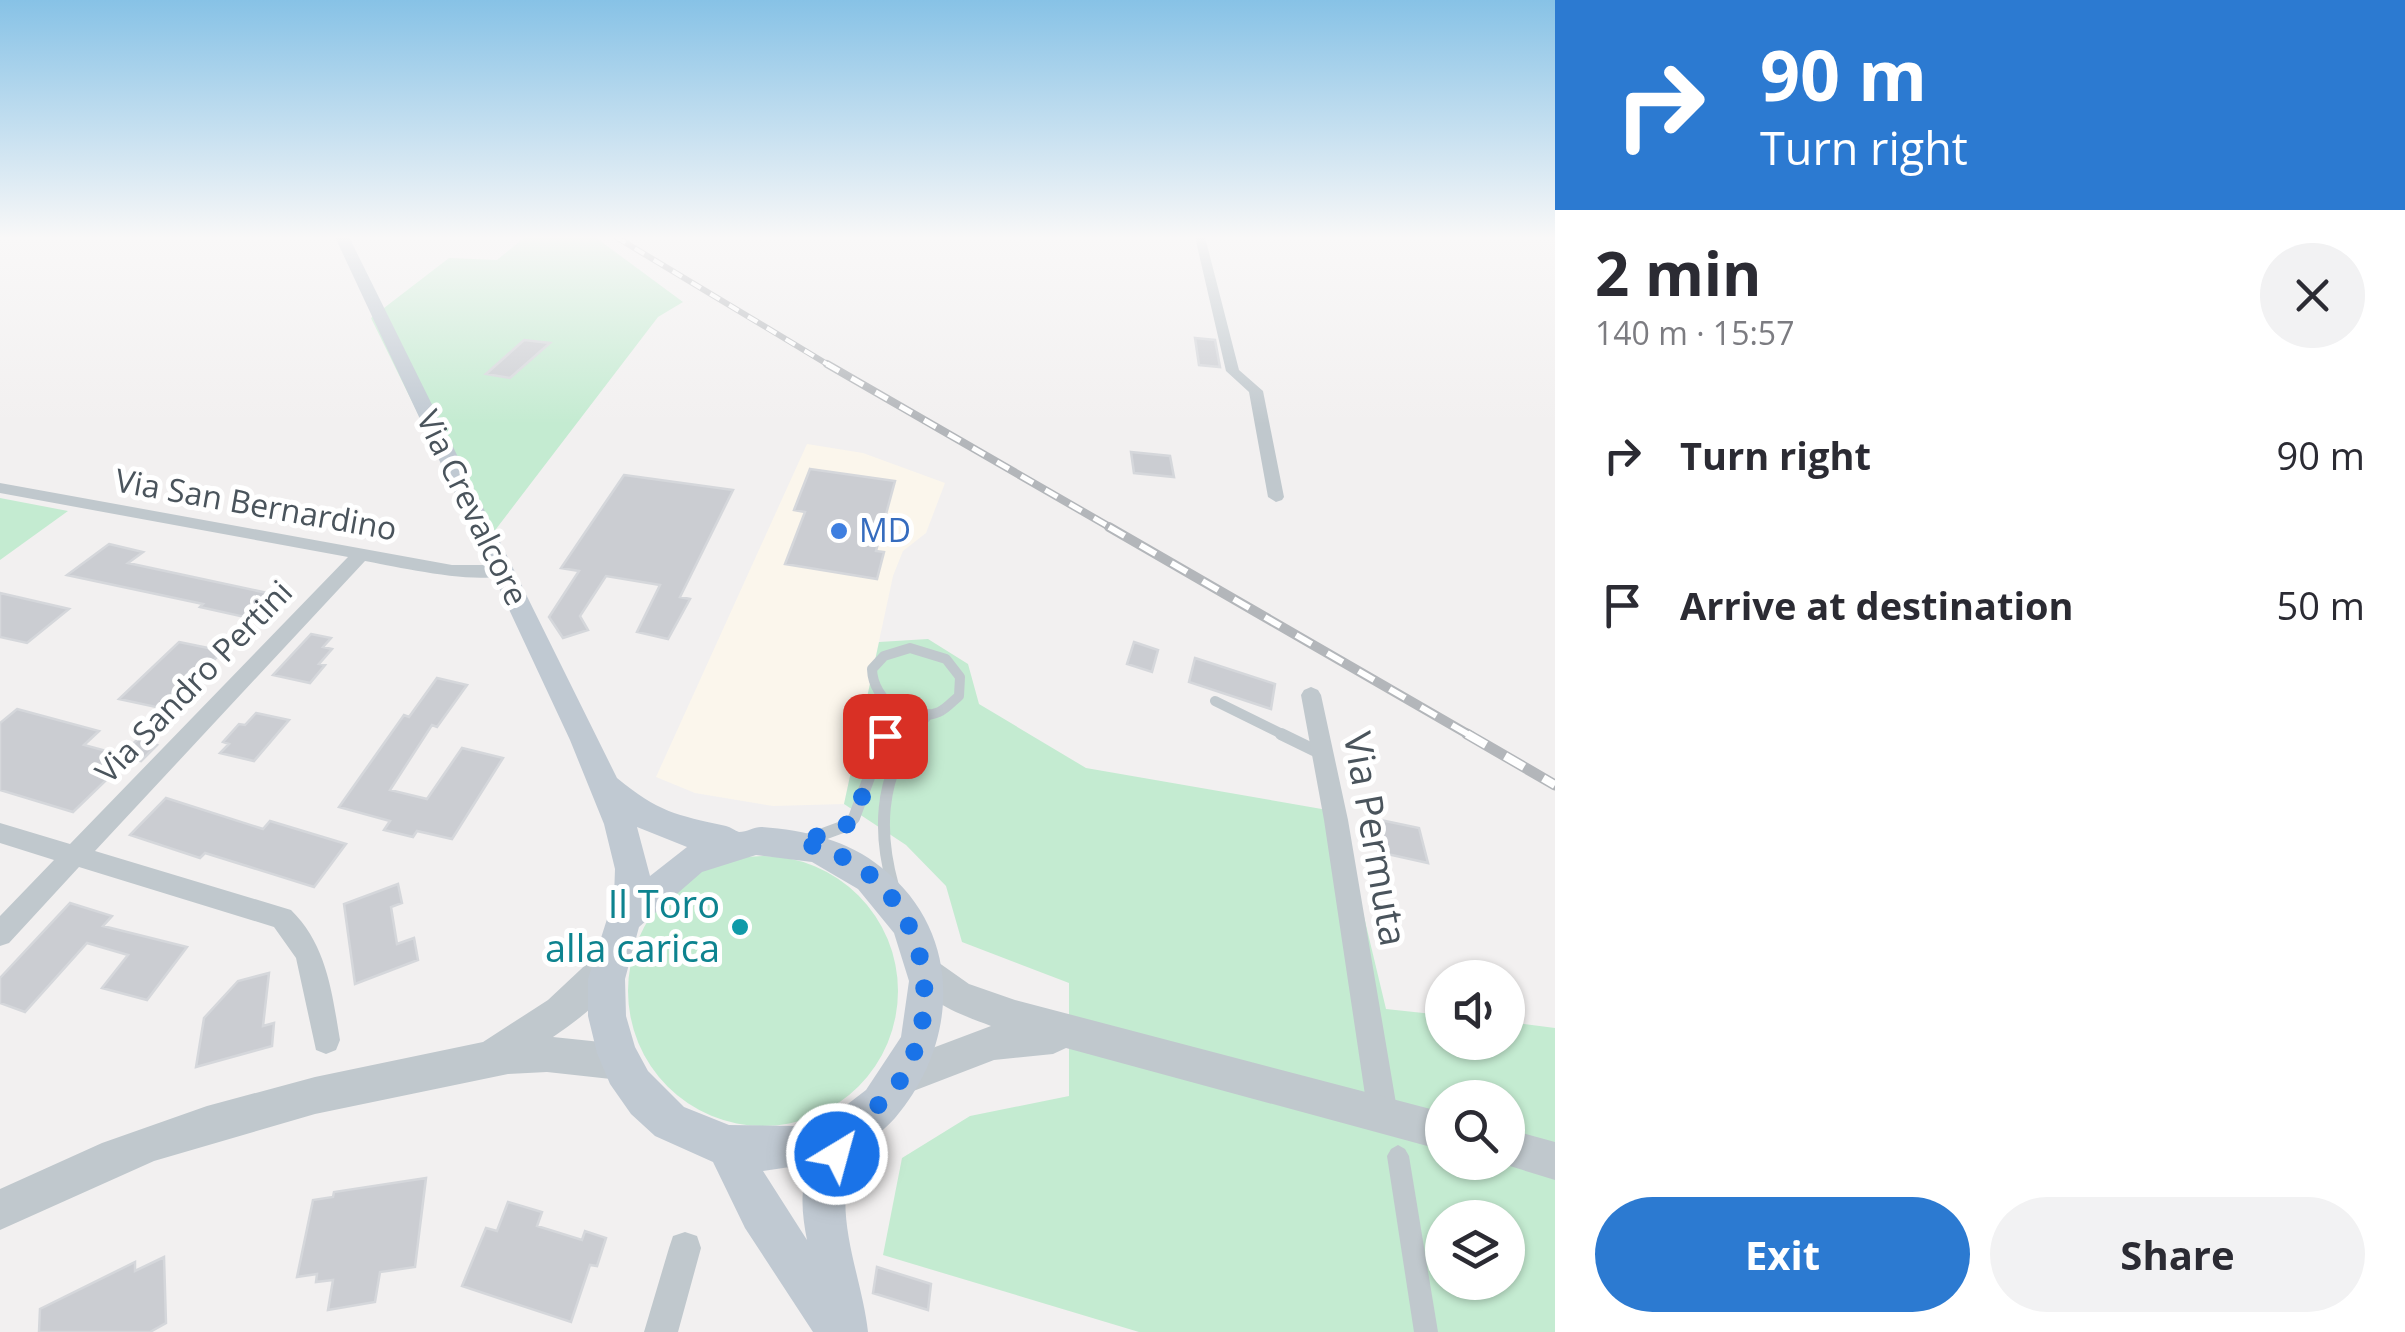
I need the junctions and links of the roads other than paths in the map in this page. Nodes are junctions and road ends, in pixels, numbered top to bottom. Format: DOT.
graph roads {
  1 [pos="372,299"];
  2 [pos="1215,299"];
  3 [pos="0,488"];
  4 [pos="1276,497"];
  5 [pos="360,554"];
  6 [pos="502,571"];
  7 [pos="875,694"];
  8 [pos="1311,695"];
  9 [pos="1215,701"];
  10 [pos="929,714"];
  11 [pos="1323,754"];
  12 [pos="600,781"];
  13 [pos="0,833"];
  14 [pos="744,841"];
  15 [pos="799,843"];
  16 [pos="75,854"];
  17 [pos="630,914"];
  18 [pos="907,919"];
  19 [pos="0,934"];
  20 [pos="608,966"];
  21 [pos="925,969"];
  22 [pos="1088,1038"];
  23 [pos="326,1040"];
  24 [pos="492,1056"];
  25 [pos="620,1062"];
  26 [pos="903,1077"];
  27 [pos="1383,1115"];
  28 [pos="1425,1126"];
  29 [pos="848,1129"];
  30 [pos="728,1148"];
  31 [pos="1525,1152"];
  32 [pos="1398,1156"];
  33 [pos="1555,1160"];
  34 [pos="0,1210"];
  35 [pos="684,1248"];
  36 [pos="661,1332"];
  37 [pos="843,1332"];
  38 [pos="1426,1332"];
  1 -- 6 [label="main road, Via Crevalcore"];
  2 -- 4 [label="street"];
  3 -- 5 [label="street, Via San Bernardino"];
  5 -- 6 [label="street, Via San Bernardino"];
  5 -- 16 [label="street, Via Sandro Pertini"];
  6 -- 12 [label="main road, Via Crevalcore"];
  7 -- 10 [label="lane"];
  7 -- 10 [label="lane"];
  7 -- 15 [label="lane"];
  8 -- 11 [label="street, Via Permuta"];
  9 -- 11 [label="lane"];
  10 -- 18 [label="lane"];
  11 -- 27 [label="street, Via Permuta"];
  12 -- 14 [label="main road, Via Crevalcore"];
  12 -- 17 [label="main road, Via Crevalcore"];
  13 -- 16 [label="street"];
  14 -- 15 [label="main road, Via Crevalcore"];
  14 -- 17 [label="main road, Via Crevalcore"];
  15 -- 18 [label="main road, Via Crevalcore"];
  16 -- 19 [label="street, Via Sandro Pertini"];
  16 -- 23 [label="street"];
  17 -- 20 [label="main road, Via Crevalcore"];
  18 -- 21 [label="main road, Via Crevalcore"];
  20 -- 24 [label="street"];
  20 -- 25 [label="main road, Via Crevalcore"];
  21 -- 22 [label="street"];
  21 -- 26 [label="main road, Via Crevalcore"];
  22 -- 26 [label="street"];
  22 -- 27 [label="street"];
  24 -- 25 [label="street"];
  24 -- 34 [label="street"];
  25 -- 30 [label="main road, Via Crevalcore"];
  26 -- 29 [label="main road, Via Crevalcore"];
  27 -- 28 [label="street"];
  29 -- 30 [label="main road, Via Crevalcore"];
  29 -- 37 [label="main road, Via Crevalcore"];
  30 -- 37 [label="main road, Via Crevalcore"];
  31 -- 33 [label="street"];
  32 -- 38 [label="street"];
  35 -- 36 [label="street"];
}
